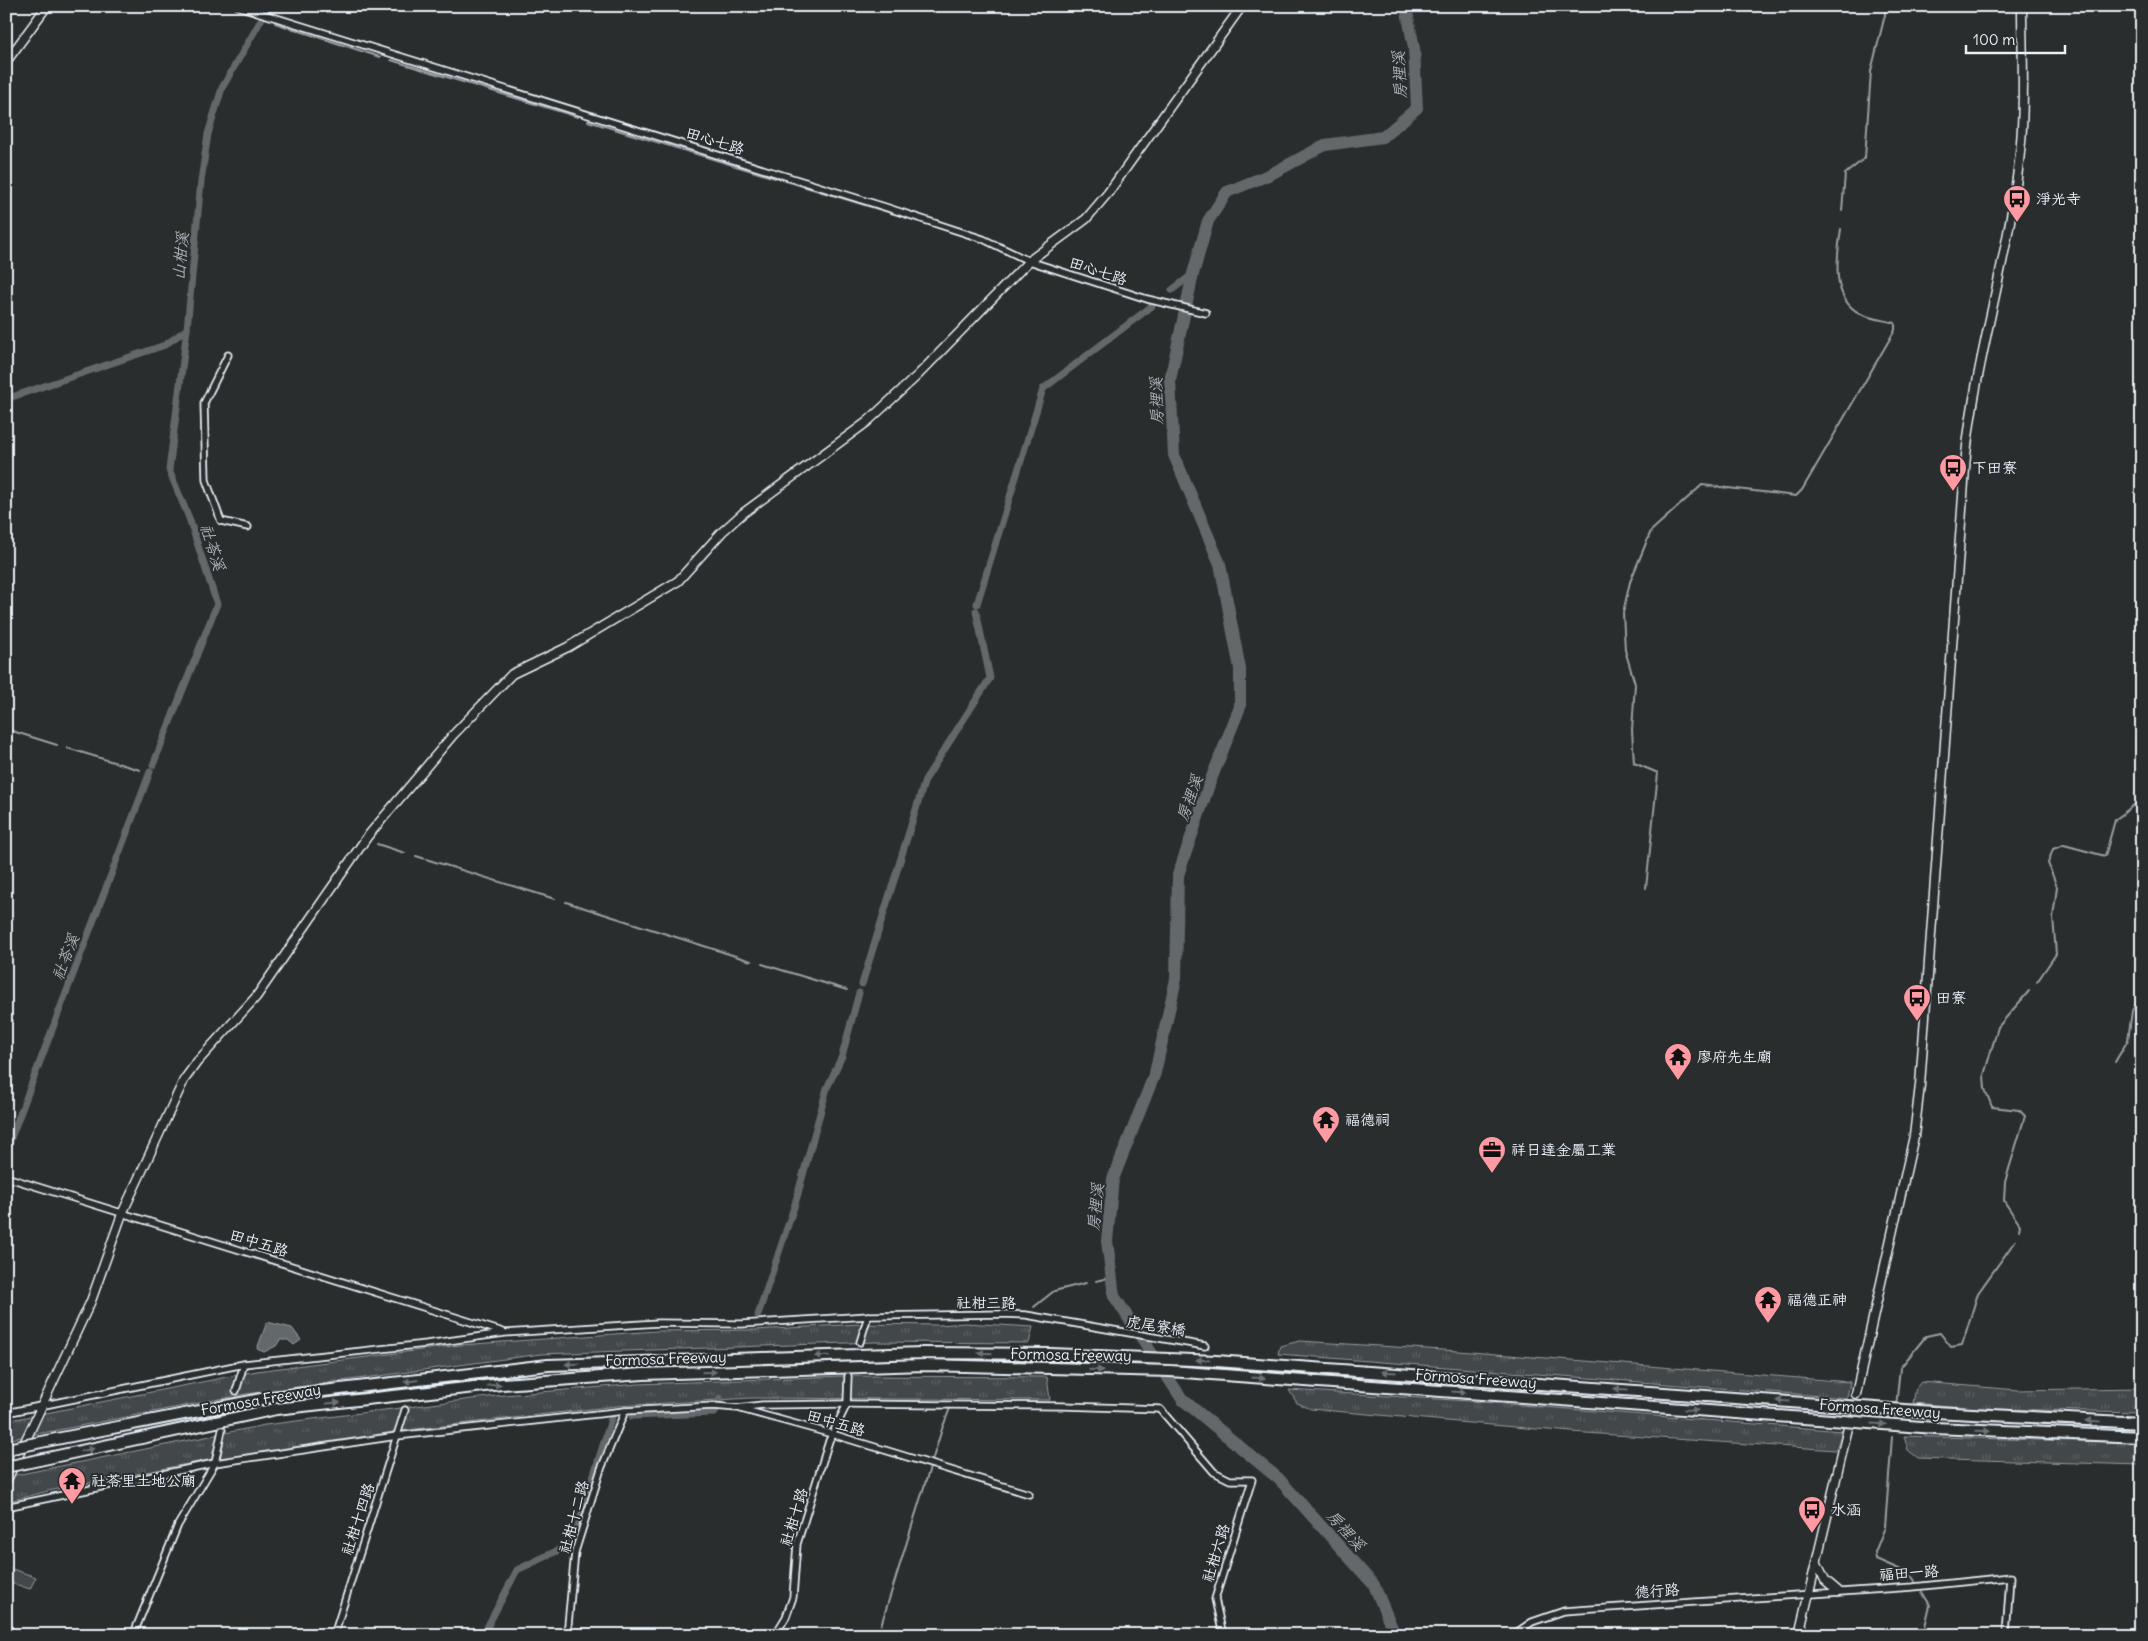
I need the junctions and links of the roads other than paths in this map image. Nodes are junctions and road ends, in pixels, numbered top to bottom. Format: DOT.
graph roads {
  1 [pos="47,6"];
  2 [pos="238,6"];
  3 [pos="1242,6"];
  4 [pos="2022,6"];
  5 [pos="6,62"];
  6 [pos="1029,261"];
  7 [pos="1205,312"];
  8 [pos="228,355"];
  9 [pos="248,526"];
  10 [pos="6,1177"];
  11 [pos="122,1214"];
  12 [pos="868,1316"];
  13 [pos="1102,1330"];
  14 [pos="504,1333"];
  15 [pos="860,1342"];
  16 [pos="1205,1346"];
  17 [pos="244,1364"];
  18 [pos="848,1376"];
  19 [pos="236,1391"];
  20 [pos="1856,1394"];
  21 [pos="44,1404"];
  22 [pos="846,1404"];
  23 [pos="737,1408"];
  24 [pos="405,1410"];
  25 [pos="625,1412"];
  26 [pos="6,1413"];
  27 [pos="2142,1424"];
  28 [pos="1848,1428"];
  29 [pos="222,1430"];
  30 [pos="832,1434"];
  31 [pos="397,1436"];
  32 [pos="2142,1436"];
  33 [pos="9,1449"];
  34 [pos="216,1463"];
  35 [pos="6,1467"];
  36 [pos="6,1482"];
  37 [pos="1029,1494"];
  38 [pos="6,1507"];
  39 [pos="1817,1563"];
  40 [pos="1838,1591"];
  41 [pos="1809,1593"];
  42 [pos="132,1634"];
  43 [pos="141,1635"];
  44 [pos="334,1635"];
  45 [pos="567,1635"];
  46 [pos="775,1635"];
  47 [pos="1223,1635"];
  48 [pos="1513,1635"];
  49 [pos="1800,1635"];
  50 [pos="2006,1635"];
  1 -- 5 [label="street"];
  2 -- 6 [label="street, 田心七路"];
  3 -- 6 [label="street"];
  4 -- 20 [label="street"];
  6 -- 7 [label="street, 田心七路"];
  6 -- 11 [label="street"];
  8 -- 9 [label="street"];
  10 -- 11 [label="street, 田中五路"];
  11 -- 14 [label="street, 田中五路"];
  11 -- 21 [label="street"];
  12 -- 13 [label="street, 社柑三路"];
  12 -- 14 [label="street, 社柑三路"];
  12 -- 15 [label="street"];
  13 -- 16 [label="street, 虎尾寮橋"];
  14 -- 17 [label="street, 社柑三路"];
  17 -- 19 [label="street"];
  17 -- 21 [label="street, 社柑三路"];
  18 -- 22 [label="street"];
  21 -- 26 [label="street, 社柑三路"];
  21 -- 36 [label="street"];
  22 -- 23 [label="street"];
  22 -- 30 [label="street, 社柑十路"];
  22 -- 47 [label="street, 社柑六路"];
  23 -- 25 [label="street"];
  23 -- 30 [label="street, 田中五路"];
  24 -- 31 [label="street, 社柑十四路"];
  25 -- 31 [label="street"];
  25 -- 45 [label="street, 社柑十二路"];
  27 -- 33 [label="highway, Formosa Freeway, one-way, bridge"];
  28 -- 39 [label="street"];
  29 -- 34 [label="street"];
  30 -- 37 [label="street, 田中五路"];
  30 -- 46 [label="street, 社柑十路"];
  31 -- 34 [label="street"];
  31 -- 44 [label="street, 社柑十四路"];
  35 -- 32 [label="highway, Formosa Freeway, one-way, bridge"];
  34 -- 38 [label="street"];
  34 -- 42 [label="street"];
  39 -- 40 [label="street"];
  39 -- 41 [label="street"];
  40 -- 41 [label="street, 福田一路"];
  40 -- 50 [label="street, 福田一路"];
  41 -- 48 [label="street, 德行路"];
  41 -- 49 [label="street"];
  42 -- 43 [label="street"];
}
